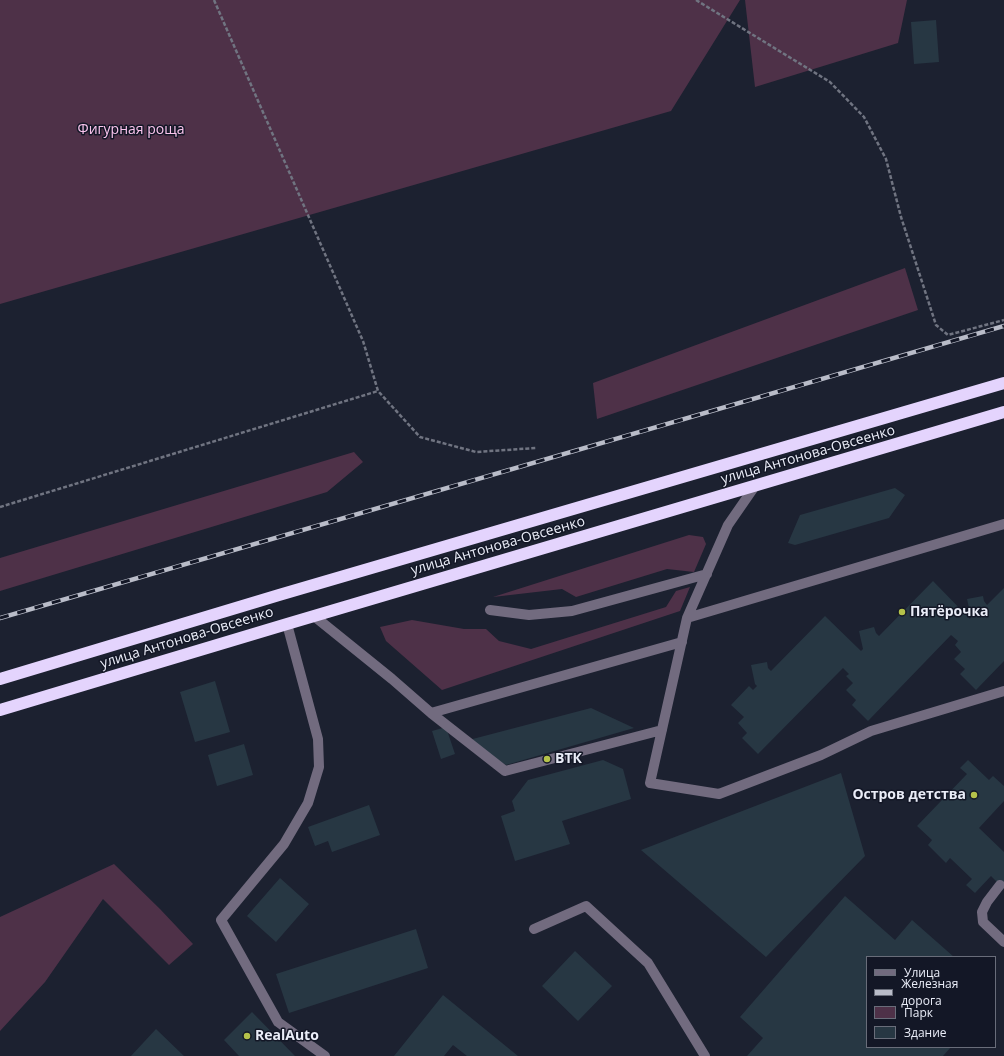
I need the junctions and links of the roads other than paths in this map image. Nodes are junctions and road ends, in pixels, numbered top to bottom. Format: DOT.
graph roads {
  1 [pos="1004,383"];
  2 [pos="1004,412"];
  3 [pos="755,486"];
  4 [pos="1004,524"];
  5 [pos="707,574"];
  6 [pos="490,610"];
  7 [pos="314,616"];
  8 [pos="687,618"];
  9 [pos="287,624"];
  10 [pos="682,642"];
  11 [pos="0,679"];
  12 [pos="1004,691"];
  13 [pos="0,710"];
  14 [pos="431,713"];
  15 [pos="662,730"];
  16 [pos="1000,885"];
  17 [pos="534,929"];
  18 [pos="1004,942"];
  19 [pos="325,1056"];
  20 [pos="705,1056"];
  1 -- 11 [label="highway, улица Антонова-Овсеенко"];
  2 -- 3 [label="highway, улица Антонова-Овсеенко"];
  3 -- 5 [label="lane"];
  3 -- 7 [label="highway, улица Антонова-Овсеенко"];
  4 -- 8 [label="lane"];
  5 -- 6 [label="lane"];
  5 -- 8 [label="lane"];
  7 -- 9 [label="highway, улица Антонова-Овсеенко"];
  7 -- 14 [label="lane"];
  8 -- 10 [label="lane"];
  9 -- 13 [label="highway, улица Антонова-Овсеенко"];
  9 -- 19 [label="lane"];
  10 -- 14 [label="lane"];
  10 -- 15 [label="lane"];
  12 -- 15 [label="lane"];
  14 -- 15 [label="lane"];
  16 -- 18 [label="lane"];
  17 -- 20 [label="lane"];
}
